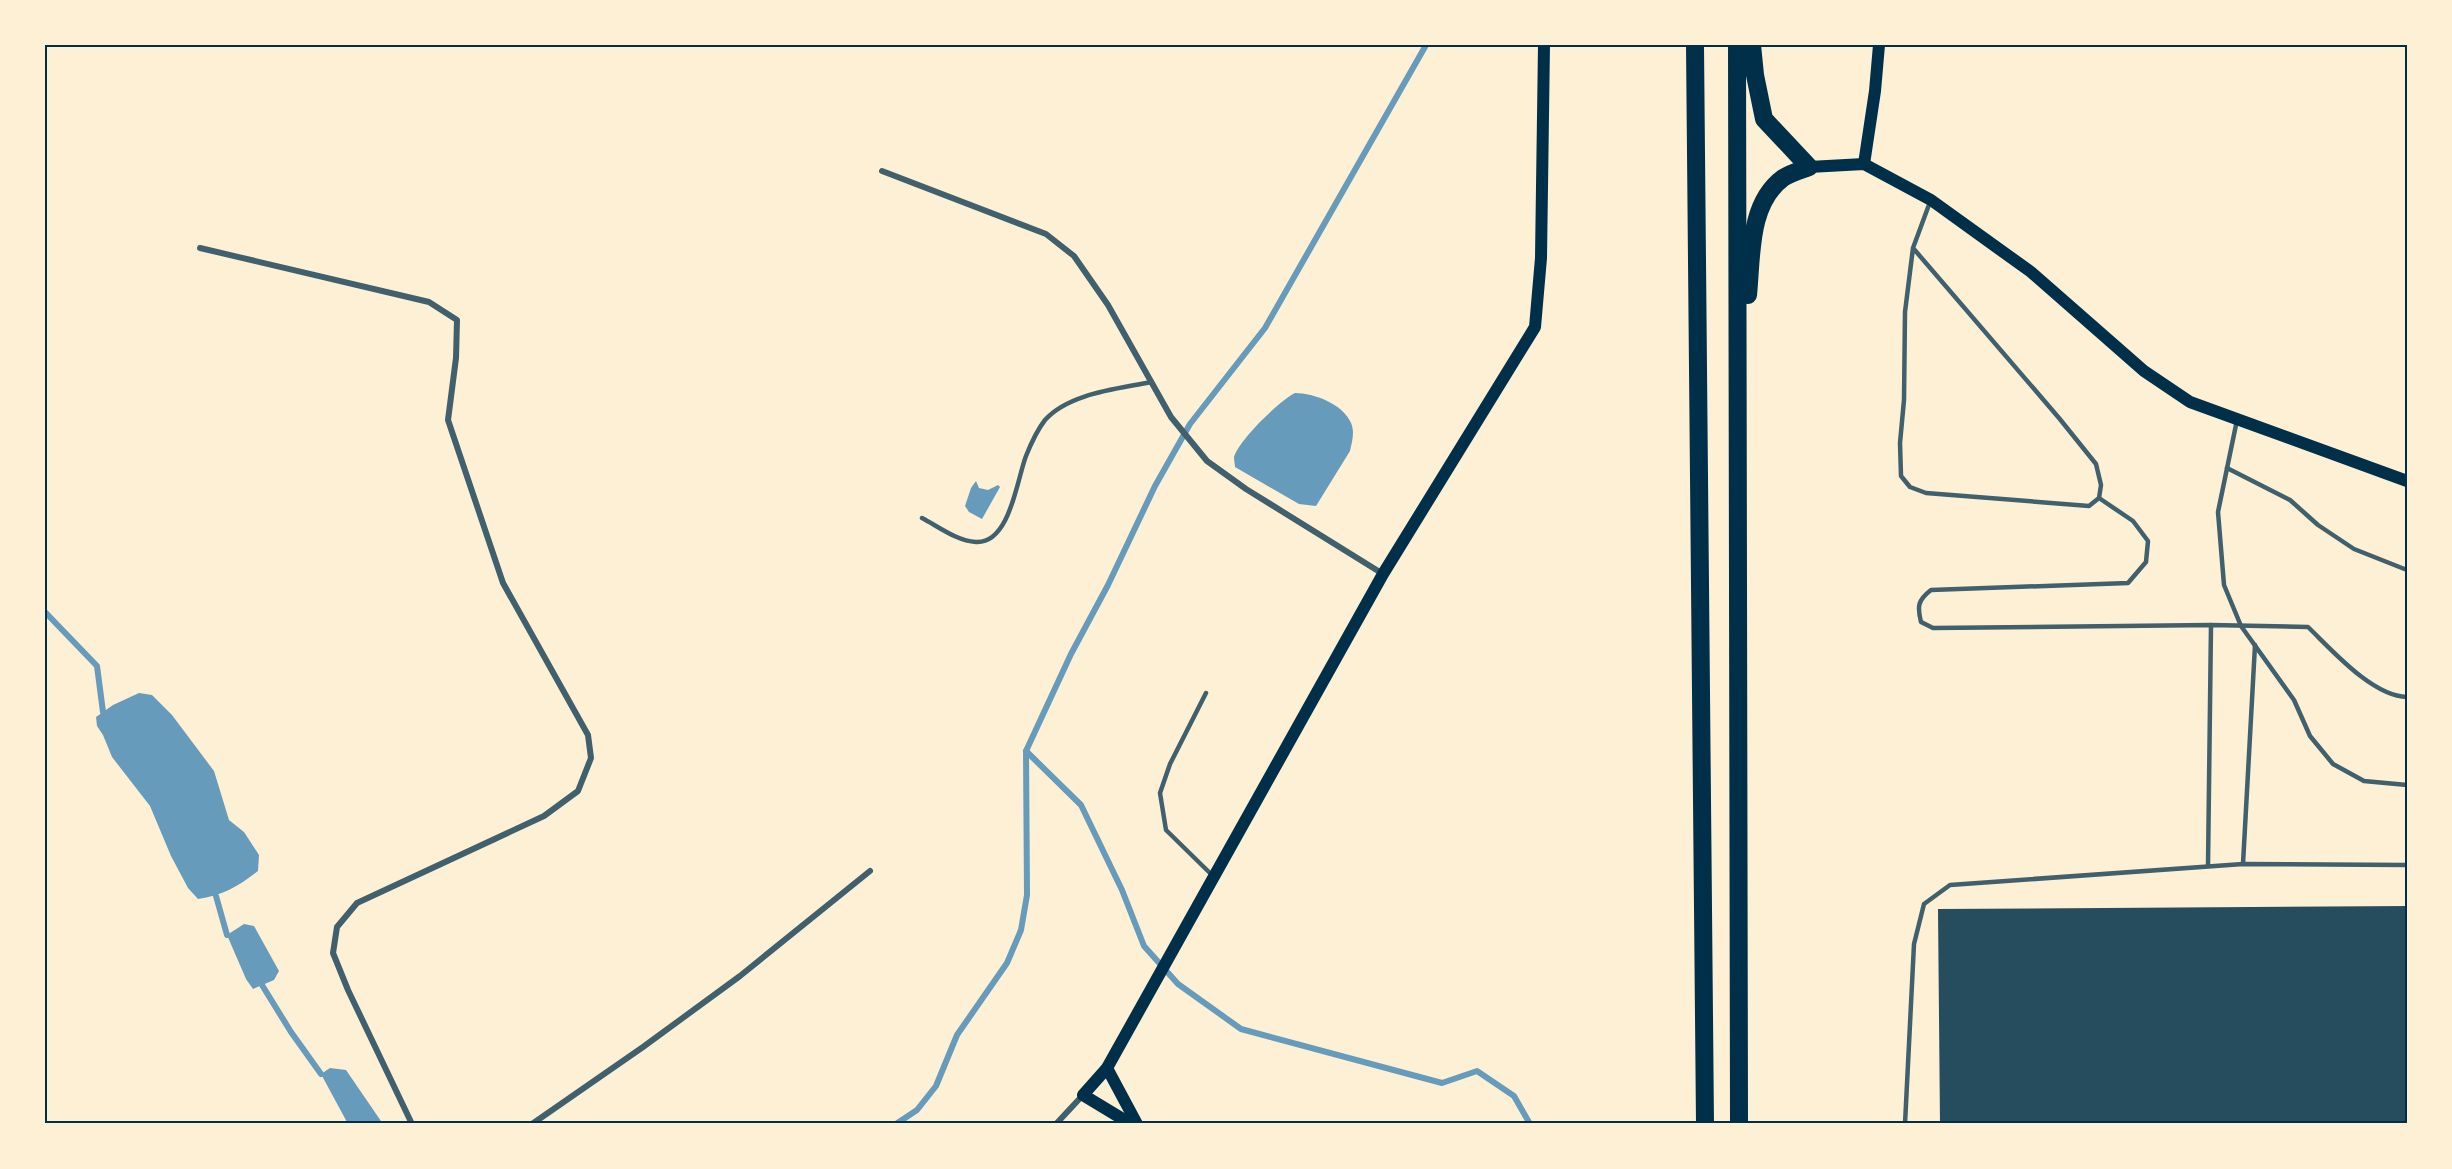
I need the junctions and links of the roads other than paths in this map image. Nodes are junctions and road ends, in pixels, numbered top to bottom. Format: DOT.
graph roads {
  1 [pos="1544,45"];
  2 [pos="1695,45"];
  3 [pos="1737,45"];
  4 [pos="1752,45"];
  5 [pos="1879,45"];
  6 [pos="1864,164"];
  7 [pos="1809,167"];
  8 [pos="882,171"];
  9 [pos="1931,200"];
  10 [pos="200,248"];
  11 [pos="1913,248"];
  12 [pos="1151,382"];
  13 [pos="1738,386"];
  14 [pos="2237,420"];
  15 [pos="2227,468"];
  16 [pos="2407,481"];
  17 [pos="2099,498"];
  18 [pos="922,518"];
  19 [pos="2407,570"];
  20 [pos="1383,574"];
  21 [pos="2211,625"];
  22 [pos="2241,626"];
  23 [pos="2255,645"];
  24 [pos="1206,693"];
  25 [pos="2407,697"];
  26 [pos="2407,785"];
  27 [pos="2243,864"];
  28 [pos="2407,865"];
  29 [pos="2208,866"];
  30 [pos="870,871"];
  31 [pos="1215,878"];
  32 [pos="1107,1068"];
  33 [pos="1083,1095"];
  34 [pos="412,1124"];
  35 [pos="532,1124"];
  36 [pos="1056,1124"];
  37 [pos="1131,1124"];
  38 [pos="1137,1124"];
  39 [pos="1705,1124"];
  40 [pos="1739,1124"];
  41 [pos="1905,1124"];
  1 -- 20 [label="main road"];
  2 -- 39 [label="highway"];
  3 -- 13 [label="highway"];
  4 -- 7 [label="highway"];
  5 -- 6 [label="main road"];
  6 -- 7 [label="main road"];
  6 -- 9 [label="main road"];
  7 -- 13 [label="highway"];
  8 -- 12 [label="street"];
  9 -- 11 [label="lane"];
  9 -- 14 [label="main road"];
  10 -- 34 [label="street"];
  11 -- 17 [label="lane"];
  11 -- 17 [label="lane"];
  12 -- 18 [label="lane"];
  12 -- 20 [label="street"];
  13 -- 40 [label="highway"];
  14 -- 15 [label="lane"];
  14 -- 16 [label="main road"];
  15 -- 19 [label="lane"];
  15 -- 22 [label="lane"];
  17 -- 21 [label="lane"];
  20 -- 31 [label="main road"];
  21 -- 22 [label="lane"];
  21 -- 29 [label="lane"];
  22 -- 23 [label="lane"];
  22 -- 25 [label="lane"];
  23 -- 26 [label="lane"];
  23 -- 27 [label="lane"];
  24 -- 31 [label="lane"];
  27 -- 28 [label="lane"];
  27 -- 29 [label="lane"];
  29 -- 41 [label="lane"];
  30 -- 35 [label="street"];
  31 -- 32 [label="main road"];
  32 -- 33 [label="main road"];
  32 -- 38 [label="main road"];
  33 -- 36 [label="street"];
  33 -- 37 [label="main road"];
}
